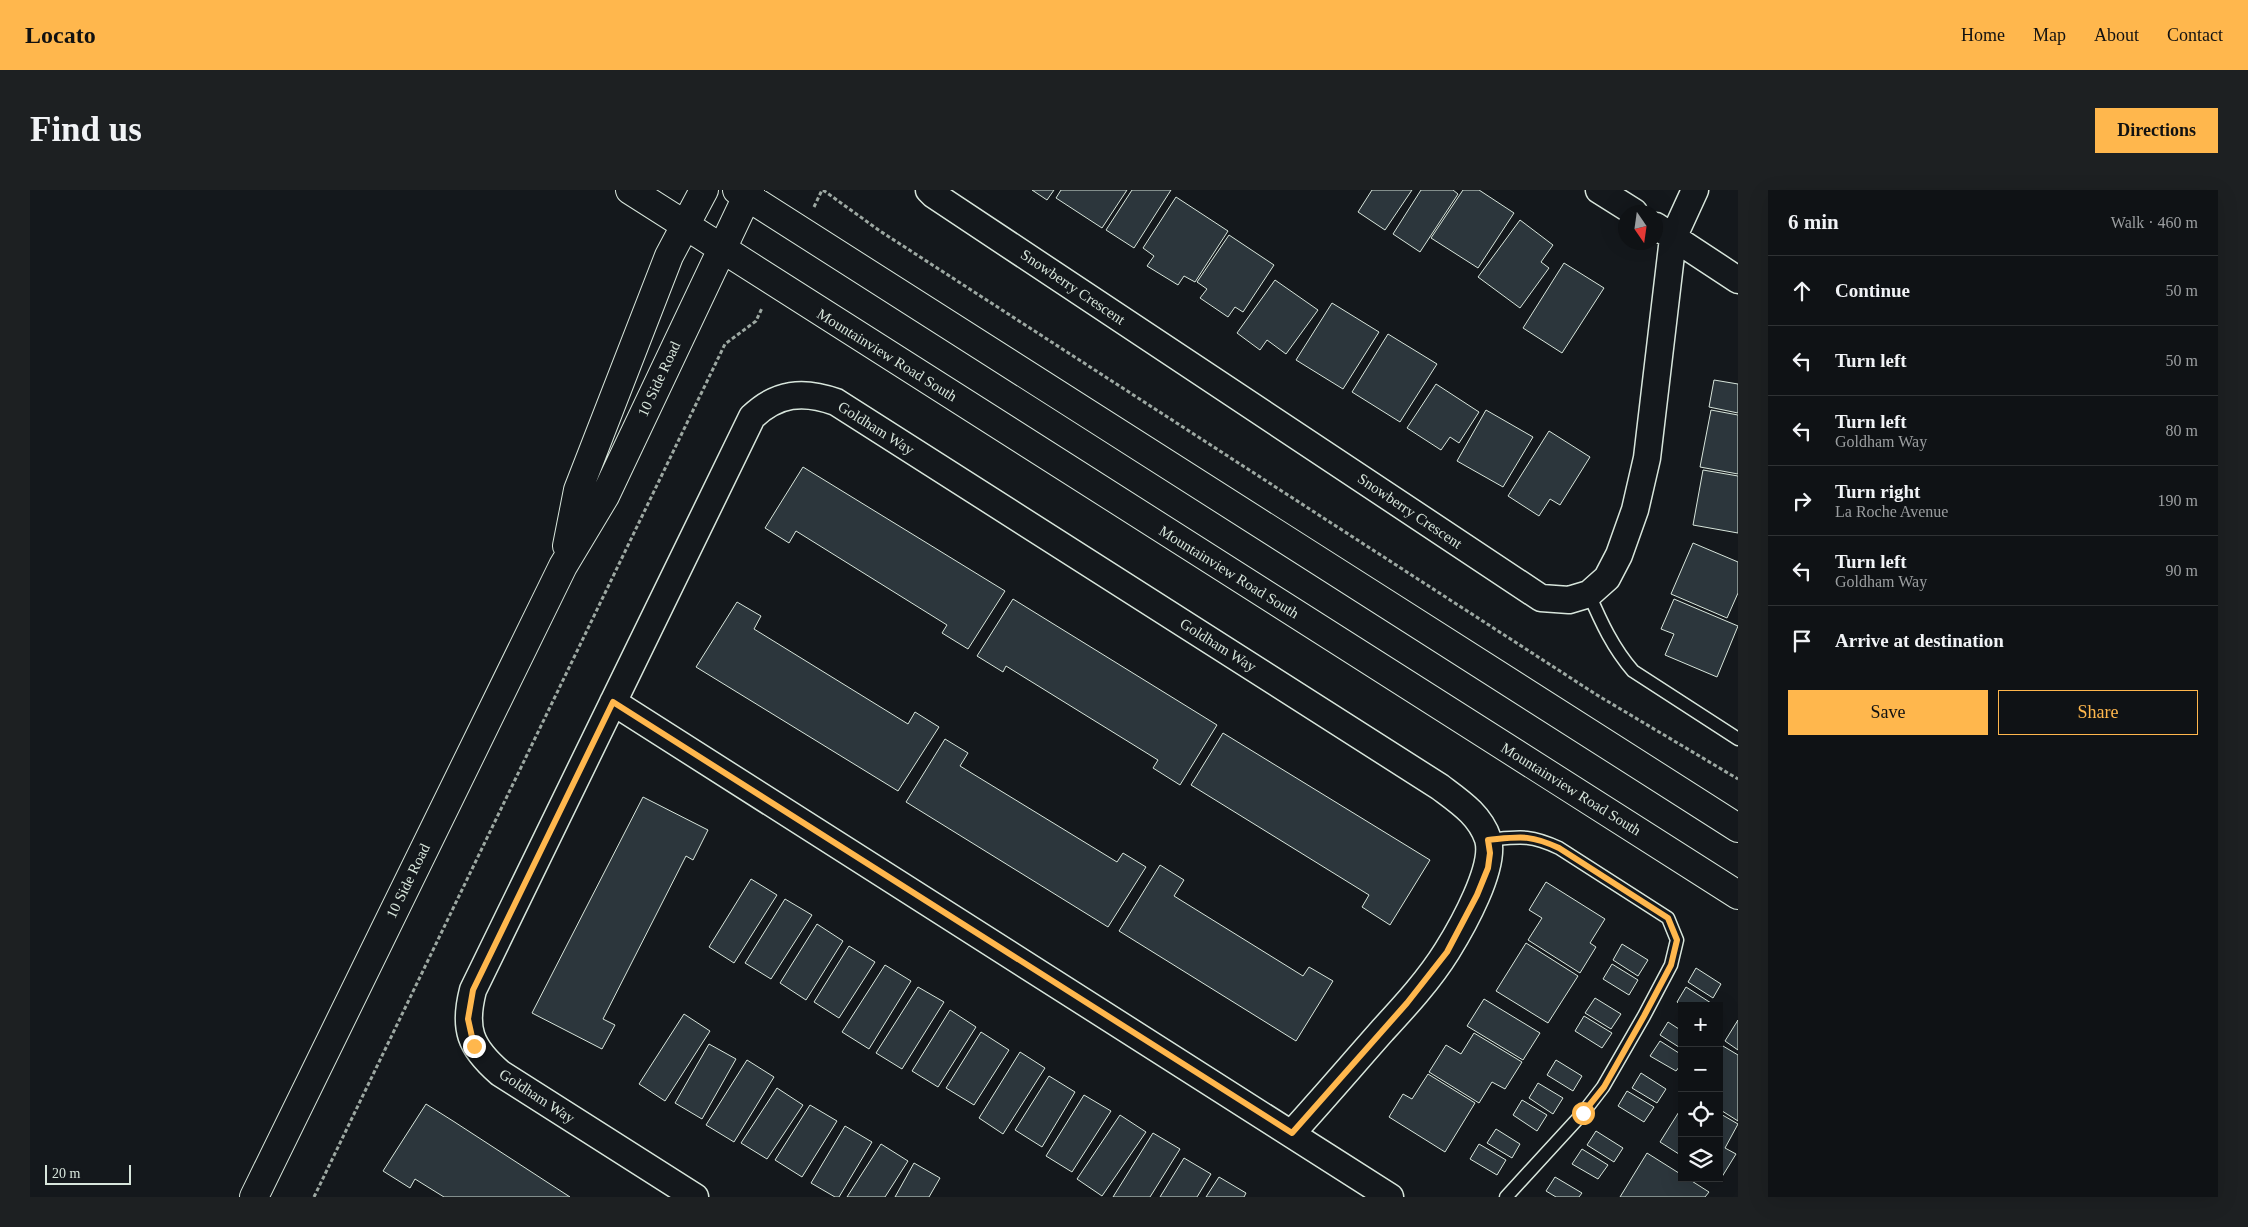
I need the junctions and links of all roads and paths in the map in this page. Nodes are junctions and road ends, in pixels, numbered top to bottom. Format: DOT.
graph roads {
  1 [pos="630,190"];
  2 [pos="704,190"];
  3 [pos="823,190"];
  4 [pos="929,190"];
  5 [pos="1598,190"];
  6 [pos="1695,190"];
  7 [pos="744,192"];
  8 [pos="1623,205"];
  9 [pos="685,226"];
  10 [pos="802,231"];
  11 [pos="1664,232"];
  12 [pos="721,249"];
  13 [pos="1738,280"];
  14 [pos="775,284"];
  15 [pos="563,566"];
  16 [pos="1589,594"];
  17 [pos="613,702"];
  18 [pos="1738,740"];
  19 [pos="1738,779"];
  20 [pos="1738,828"];
  21 [pos="1488,840"];
  22 [pos="1738,895"];
  23 [pos="1292,1133"];
  24 [pos="254,1197"];
  25 [pos="314,1197"];
  26 [pos="695,1197"];
  27 [pos="1390,1197"];
  28 [pos="1506,1197"];
  1 -- 9 [label="main road, Mountainview Road South"];
  2 -- 9 [label="main road, 10 Side Road"];
  3 -- 10 [label="path"];
  3 -- 19 [label="path"];
  4 -- 16 [label="street, Snowberry Crescent"];
  5 -- 8 [label="street"];
  6 -- 11 [label="street, Snowberry Crescent"];
  7 -- 10 [label="main road"];
  7 -- 12 [label="main road, 10 Side Road"];
  9 -- 12 [label="main road, Mountainview Road South"];
  9 -- 15 [label="main road, 10 Side Road"];
  10 -- 20 [label="main road"];
  11 -- 13 [label="street"];
  11 -- 16 [label="street, Snowberry Crescent"];
  12 -- 14 [label="main road, Mountainview Road South"];
  12 -- 15 [label="main road, 10 Side Road"];
  14 -- 22 [label="main road, Mountainview Road South"];
  14 -- 25 [label="path"];
  15 -- 24 [label="main road, 10 Side Road"];
  16 -- 18 [label="lane"];
  17 -- 21 [label="street, Goldham Way"];
  17 -- 23 [label="street"];
  17 -- 26 [label="street, Goldham Way"];
  21 -- 23 [label="street, Goldham Way"];
  21 -- 28 [label="lane"];
  23 -- 27 [label="street"];
}
